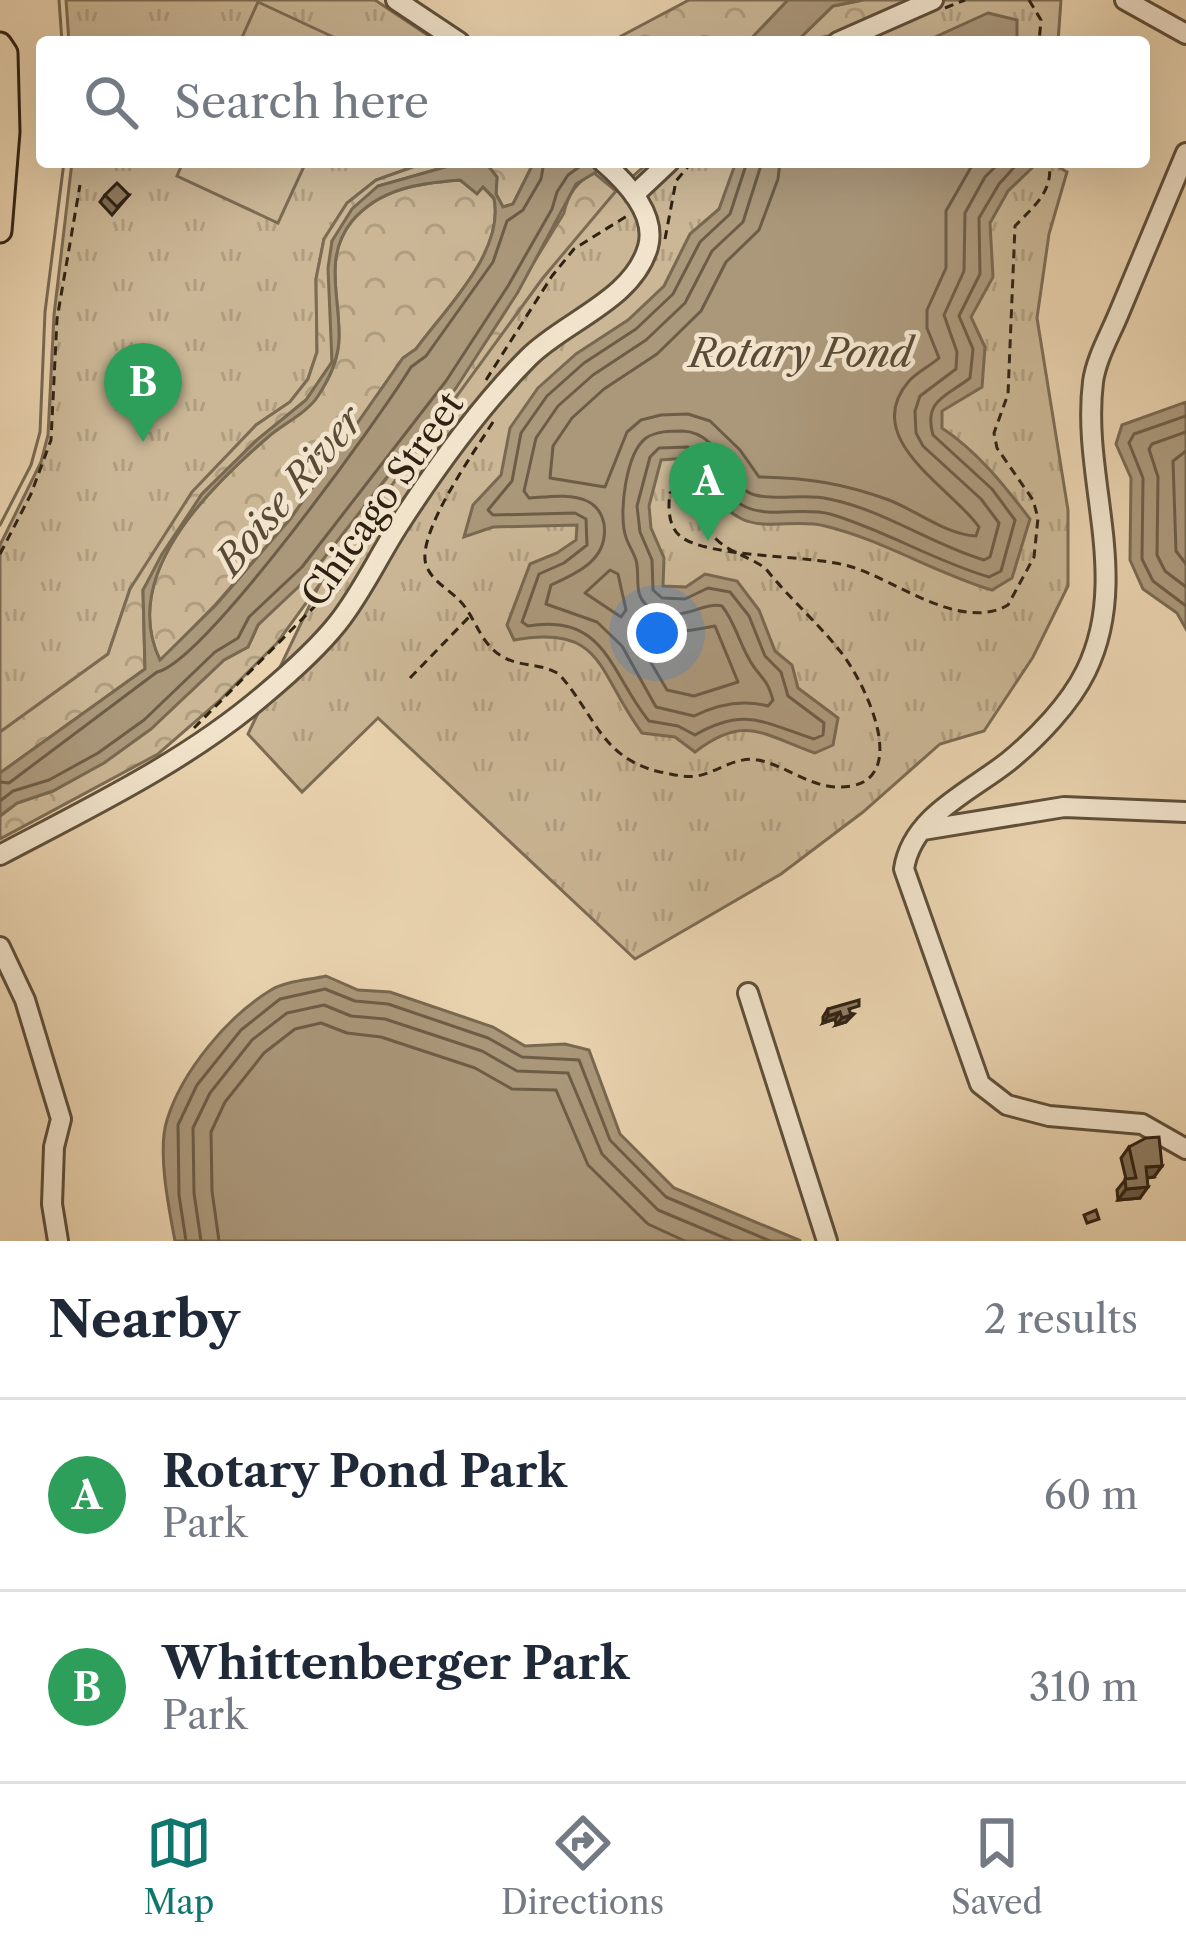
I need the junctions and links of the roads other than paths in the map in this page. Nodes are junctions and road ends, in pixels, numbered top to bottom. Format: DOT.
graph roads {
  1 [pos="396,0"];
  2 [pos="933,0"];
  3 [pos="1125,0"];
  4 [pos="1186,34"];
  5 [pos="450,36"];
  6 [pos="852,36"];
  7 [pos="0,44"];
  8 [pos="1186,153"];
  9 [pos="664,168"];
  10 [pos="611,169"];
  11 [pos="636,199"];
  12 [pos="0,231"];
  13 [pos="1186,812"];
  14 [pos="922,830"];
  15 [pos="0,854"];
  16 [pos="0,947"];
  17 [pos="748,993"];
  18 [pos="1186,1149"];
  19 [pos="58,1241"];
  20 [pos="827,1241"];
  1 -- 5 [label="street"];
  2 -- 6 [label="street"];
  3 -- 4 [label="street"];
  7 -- 12 [label="main road"];
  8 -- 14 [label="street"];
  9 -- 11 [label="street"];
  10 -- 11 [label="street"];
  11 -- 15 [label="street, Chicago Street"];
  13 -- 14 [label="street"];
  14 -- 18 [label="street"];
  16 -- 19 [label="street"];
  17 -- 20 [label="street"];
}
